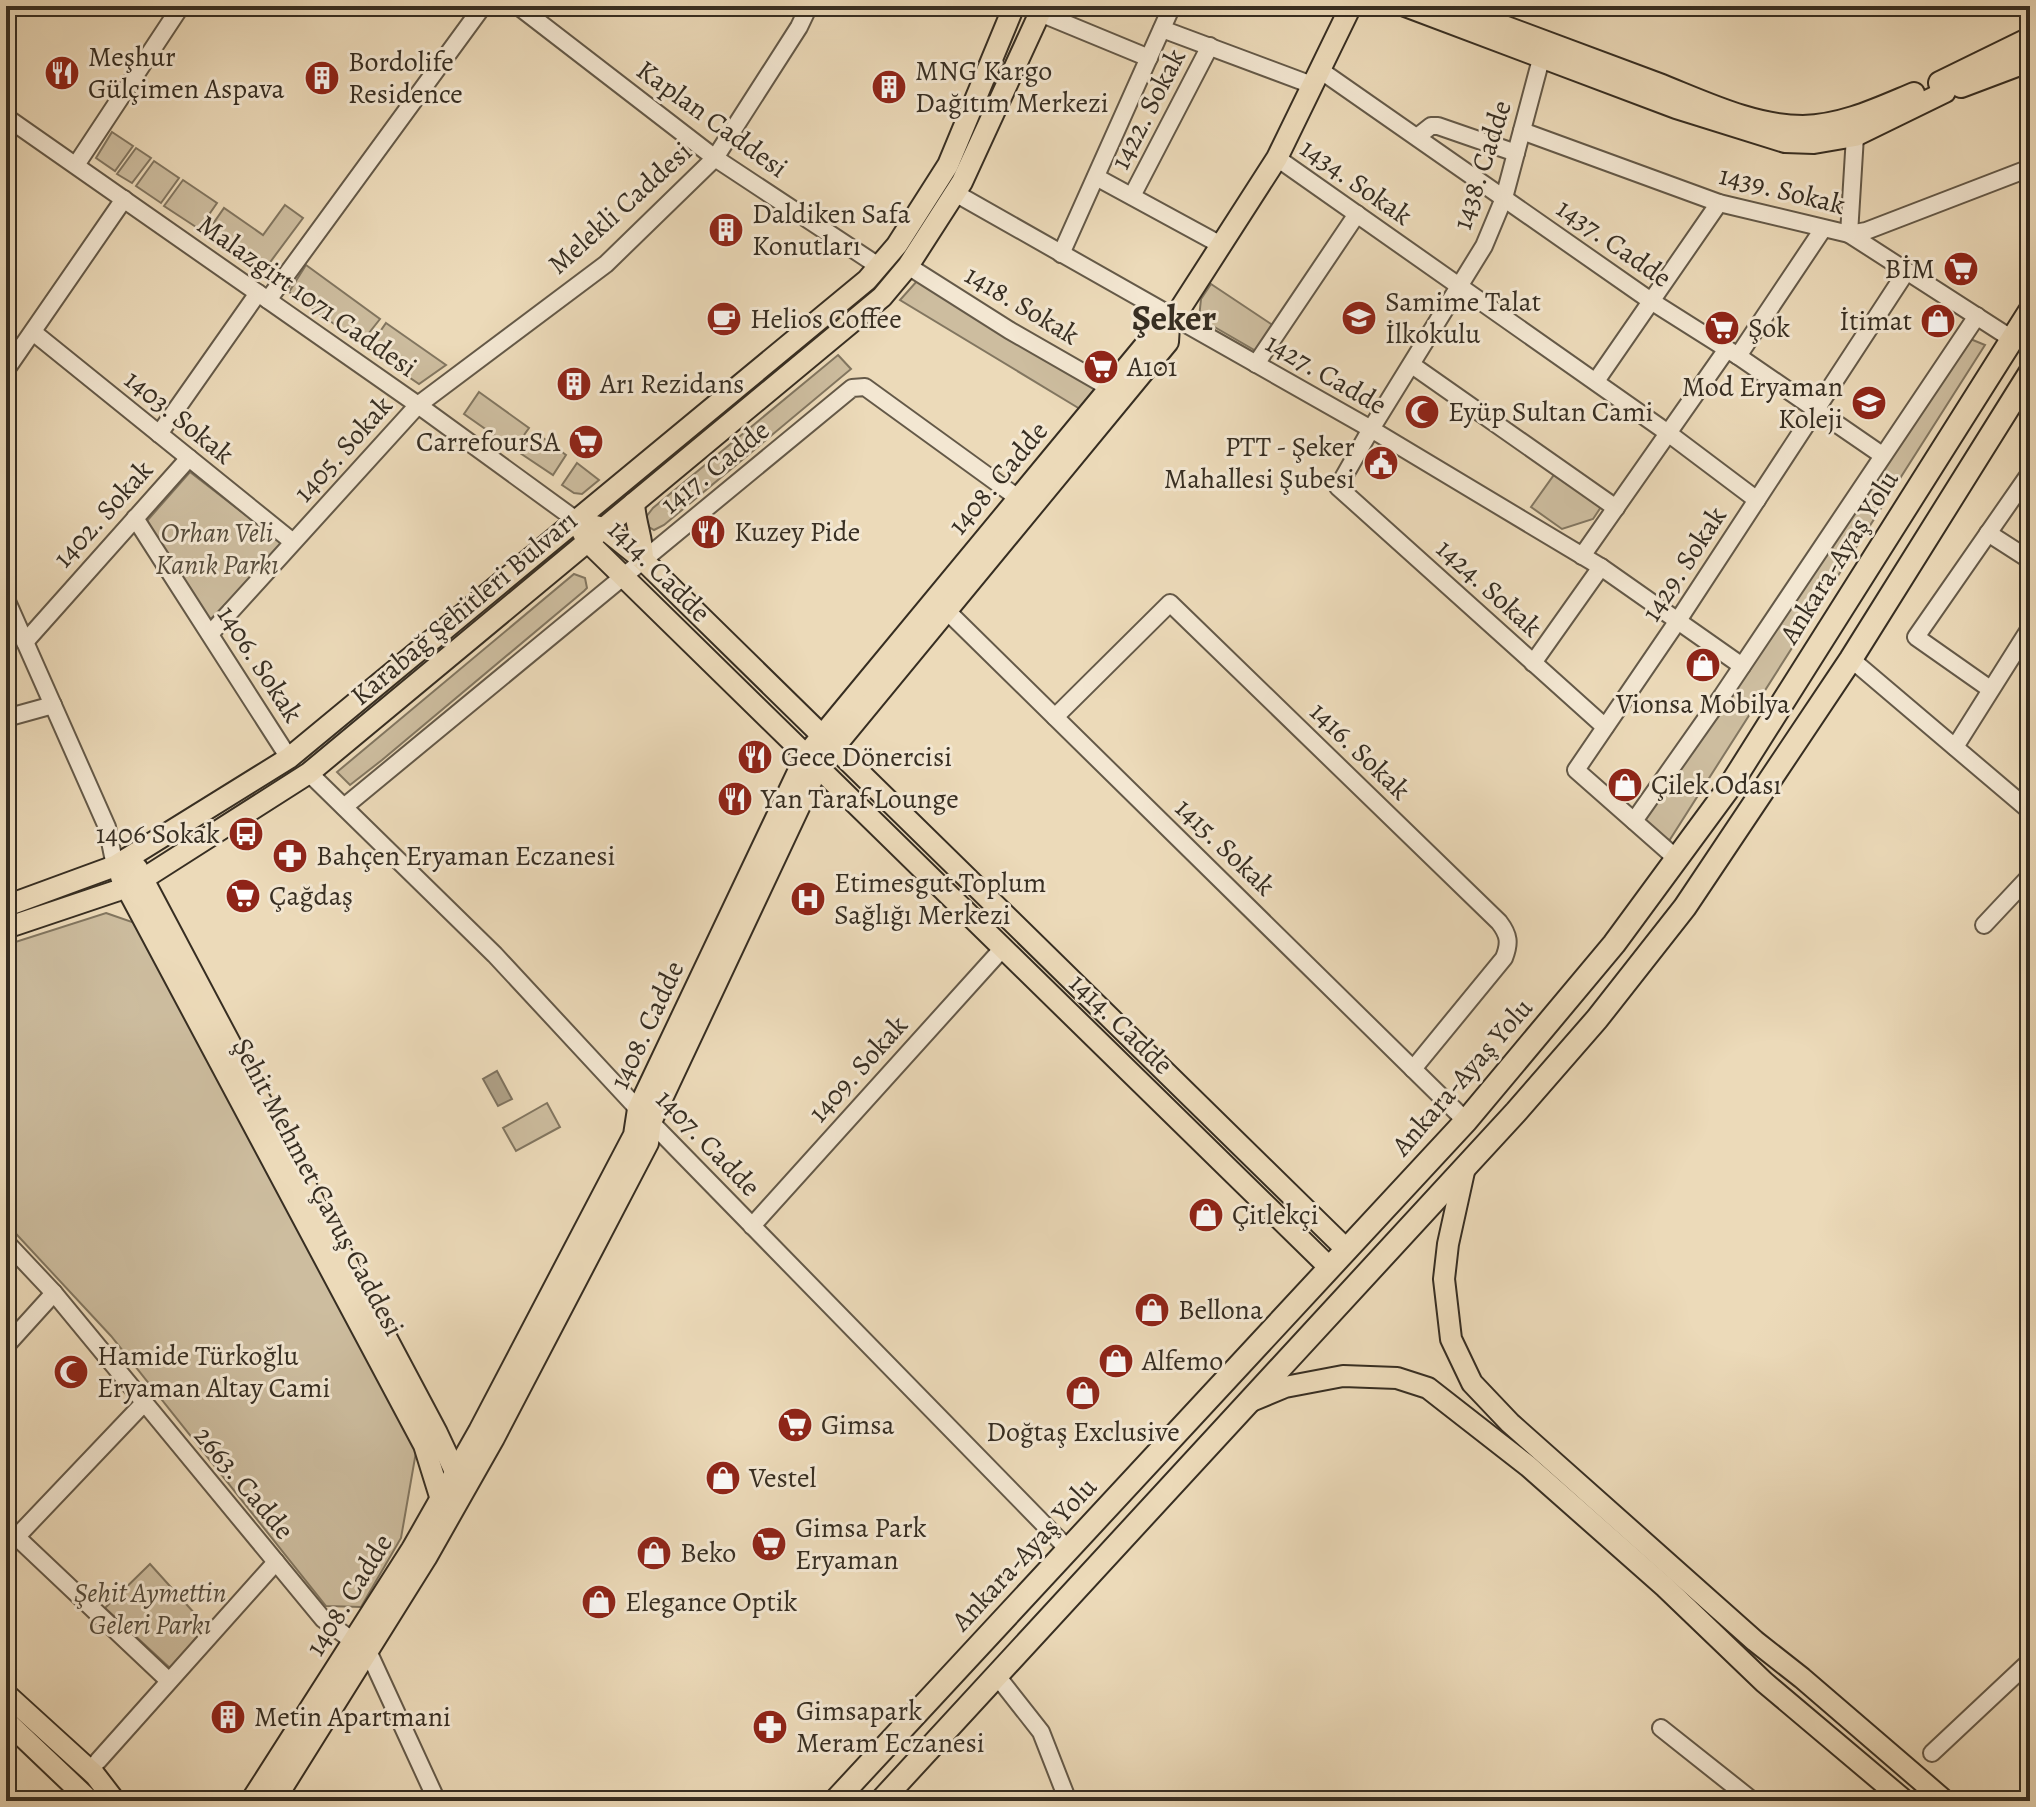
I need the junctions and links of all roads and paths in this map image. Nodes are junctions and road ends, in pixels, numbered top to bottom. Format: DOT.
graph roads {
  1 [pos="181,6"];
  2 [pos="483,6"];
  3 [pos="518,6"];
  4 [pos="809,6"];
  5 [pos="1014,6"];
  6 [pos="1172,6"];
  7 [pos="1351,6"];
  8 [pos="1405,6"];
  9 [pos="1450,6"];
  10 [pos="1041,9"];
  11 [pos="1162,29"];
  12 [pos="2030,39"];
  13 [pos="1210,46"];
  14 [pos="2030,49"];
  15 [pos="1544,51"];
  16 [pos="1149,58"];
  17 [pos="2030,60"];
  18 [pos="2030,68"];
  19 [pos="1316,77"];
  20 [pos="1942,88"];
  21 [pos="6,117"];
  22 [pos="1522,131"];
  23 [pos="1855,136"];
  24 [pos="1417,137"];
  25 [pos="1516,153"];
  26 [pos="715,158"];
  27 [pos="1277,158"];
  28 [pos="76,165"];
  29 [pos="2030,168"];
  30 [pos="1096,177"];
  31 [pos="955,193"];
  32 [pos="1132,196"];
  33 [pos="1504,198"];
  34 [pos="124,199"];
  35 [pos="1719,203"];
  36 [pos="1357,214"];
  37 [pos="1823,229"];
  38 [pos="1849,234"];
  39 [pos="1221,245"];
  40 [pos="1061,254"];
  41 [pos="908,266"];
  42 [pos="880,267"];
  43 [pos="1906,272"];
  44 [pos="1461,287"];
  45 [pos="263,296"];
  46 [pos="1651,301"];
  47 [pos="2030,311"];
  48 [pos="1977,316"];
  49 [pos="1171,322"];
  50 [pos="33,332"];
  51 [pos="2012,339"];
  52 [pos="1732,353"];
  53 [pos="1256,364"];
  54 [pos="1412,365"];
  55 [pos="6,370"];
  56 [pos="2030,373"];
  57 [pos="1596,381"];
  58 [pos="1110,388"];
  59 [pos="418,405"];
  60 [pos="1816,409"];
  61 [pos="1371,429"];
  62 [pos="1668,433"];
  63 [pos="159,434"];
  64 [pos="1882,455"];
  65 [pos="189,458"];
  66 [pos="2030,473"];
  67 [pos="1338,487"];
  68 [pos="1018,498"];
  69 [pos="1757,500"];
  70 [pos="634,503"];
  71 [pos="1616,508"];
  72 [pos="135,518"];
  73 [pos="576,520"];
  74 [pos="1988,533"];
  75 [pos="595,535"];
  76 [pos="293,542"];
  77 [pos="1582,556"];
  78 [pos="643,560"];
  79 [pos="2030,560"];
  80 [pos="1601,567"];
  81 [pos="623,576"];
  82 [pos="6,599"];
  83 [pos="947,611"];
  84 [pos="1679,619"];
  85 [pos="2030,628"];
  86 [pos="210,634"];
  87 [pos="25,642"];
  88 [pos="1851,659"];
  89 [pos="1533,663"];
  90 [pos="1742,666"];
  91 [pos="1990,689"];
  92 [pos="53,705"];
  93 [pos="1055,717"];
  94 [pos="6,718"];
  95 [pos="1605,727"];
  96 [pos="828,742"];
  97 [pos="1955,747"];
  98 [pos="289,758"];
  99 [pos="812,761"];
  100 [pos="309,773"];
  101 [pos="344,807"];
  102 [pos="2030,811"];
  103 [pos="1634,821"];
  104 [pos="1677,859"];
  105 [pos="123,862"];
  106 [pos="2030,876"];
  107 [pos="134,883"];
  108 [pos="6,906"];
  109 [pos="1984,925"];
  110 [pos="6,928"];
  111 [pos="1003,948"];
  112 [pos="1413,1069"];
  113 [pos="644,1116"];
  114 [pos="1466,1121"];
  115 [pos="1465,1167"];
  116 [pos="752,1226"];
  117 [pos="6,1242"];
  118 [pos="1347,1250"];
  119 [pos="1330,1268"];
  120 [pos="54,1293"];
  121 [pos="6,1346"];
  122 [pos="1249,1402"];
  123 [pos="144,1403"];
  124 [pos="479,1431"];
  125 [pos="437,1433"];
  126 [pos="460,1482"];
  127 [pos="441,1498"];
  128 [pos="448,1520"];
  129 [pos="9,1537"];
  130 [pos="1069,1550"];
  131 [pos="276,1562"];
  132 [pos="361,1646"];
  133 [pos="2030,1661"];
  134 [pos="997,1676"];
  135 [pos="169,1681"];
  136 [pos="6,1694"];
  137 [pos="6,1721"];
  138 [pos="1661,1728"];
  139 [pos="1932,1753"];
  140 [pos="98,1761"];
  141 [pos="90,1801"];
  142 [pos="115,1801"];
  143 [pos="251,1801"];
  144 [pos="274,1801"];
  145 [pos="437,1801"];
  146 [pos="835,1801"];
  147 [pos="881,1801"];
  148 [pos="1068,1801"];
  149 [pos="1753,1801"];
  150 [pos="1905,1801"];
  151 [pos="1945,1801"];
  1 -- 28 [label="street"];
  2 -- 45 [label="street"];
  3 -- 26 [label="street, Kaplan Caddesi"];
  4 -- 26 [label="street, Melekli Caddesi"];
  5 -- 42 [label="main road, Karabağ Şehitleri Bulvarı"];
  6 -- 11 [label="street"];
  7 -- 19 [label="main road, 1408. Cadde"];
  8 -- 15 [label="main road"];
  9 -- 15 [label="main road"];
  10 -- 16 [label="street"];
  10 -- 31 [label="main road, Karabağ Şehitleri Bulvarı"];
  11 -- 13 [label="street, 1437. Cadde"];
  11 -- 16 [label="street"];
  12 -- 20 [label="highway"];
  13 -- 19 [label="street, 1437. Cadde"];
  13 -- 32 [label="street, 1422. Sokak"];
  14 -- 20 [label="highway"];
  15 -- 20 [label="main road"];
  15 -- 22 [label="street, 1438. Cadde"];
  15 -- 23 [label="main road"];
  16 -- 30 [label="street"];
  17 -- 20 [label="highway"];
  18 -- 20 [label="highway"];
  19 -- 24 [label="street, 1437. Cadde"];
  19 -- 27 [label="main road, 1408. Cadde"];
  20 -- 23 [label="main road"];
  21 -- 28 [label="street, Malazgirt 1071 Caddesi"];
  22 -- 25 [label="street, 1438. Cadde"];
  22 -- 35 [label="street, 1439. Sokak"];
  23 -- 38 [label="street"];
  24 -- 25 [label="street"];
  24 -- 33 [label="street, 1437. Cadde"];
  25 -- 33 [label="street, 1438. Cadde"];
  26 -- 42 [label="street, Kaplan Caddesi"];
  26 -- 59 [label="street, Melekli Caddesi"];
  27 -- 36 [label="street, 1434. Sokak"];
  27 -- 39 [label="main road, 1408. Cadde"];
  28 -- 34 [label="street, Malazgirt 1071 Caddesi"];
  29 -- 38 [label="street, 1439. Sokak"];
  30 -- 32 [label="street"];
  30 -- 40 [label="street"];
  31 -- 40 [label="street, 1427. Cadde"];
  31 -- 41 [label="main road, Karabağ Şehitleri Bulvarı"];
  32 -- 39 [label="street"];
  33 -- 44 [label="street, 1438. Cadde"];
  33 -- 46 [label="street, 1437. Cadde"];
  34 -- 45 [label="street, Malazgirt 1071 Caddesi"];
  34 -- 50 [label="street"];
  35 -- 37 [label="street, 1439. Sokak"];
  35 -- 46 [label="street"];
  36 -- 44 [label="street, 1434. Sokak"];
  36 -- 53 [label="street"];
  37 -- 38 [label="street, 1439. Sokak"];
  37 -- 52 [label="street"];
  38 -- 43 [label="street"];
  39 -- 49 [label="main road, 1408. Cadde"];
  40 -- 49 [label="street, 1427. Cadde"];
  41 -- 58 [label="street, 1418. Sokak"];
  41 -- 70 [label="main road, Karabağ Şehitleri Bulvarı"];
  42 -- 73 [label="main road, Karabağ Şehitleri Bulvarı"];
  43 -- 48 [label="street"];
  43 -- 60 [label="street, 1429. Sokak"];
  44 -- 54 [label="street, 1438. Cadde"];
  44 -- 57 [label="street, 1434. Sokak"];
  45 -- 59 [label="street, Malazgirt 1071 Caddesi"];
  45 -- 63 [label="street"];
  46 -- 52 [label="street, 1437. Cadde"];
  46 -- 57 [label="street"];
  47 -- 51 [label="highway, Ankara-Ayaş Yolu"];
  48 -- 51 [label="street"];
  48 -- 64 [label="street"];
  49 -- 53 [label="street, 1427. Cadde"];
  49 -- 58 [label="main road, 1408. Cadde"];
  49 -- 83 [label="main road, 1408. Cadde"];
  50 -- 55 [label="street"];
  50 -- 63 [label="street, 1403. Sokak"];
  51 -- 104 [label="highway, Ankara-Ayaş Yolu"];
  52 -- 60 [label="street, 1437. Cadde"];
  52 -- 62 [label="street"];
  53 -- 61 [label="street, 1427. Cadde"];
  54 -- 61 [label="street, 1438. Cadde"];
  54 -- 71 [label="street"];
  56 -- 88 [label="highway"];
  57 -- 62 [label="street, 1434. Sokak"];
  58 -- 68 [label="main road, 1408. Cadde"];
  59 -- 73 [label="street, Malazgirt 1071 Caddesi"];
  59 -- 76 [label="street, 1405. Sokak"];
  60 -- 64 [label="street, 1437. Cadde"];
  60 -- 69 [label="street, 1429. Sokak"];
  61 -- 67 [label="street, 1438. Cadde"];
  61 -- 77 [label="street, 1427. Cadde"];
  62 -- 69 [label="street, 1434. Sokak"];
  62 -- 71 [label="street"];
  63 -- 65 [label="street, 1403. Sokak"];
  64 -- 90 [label="street"];
  65 -- 72 [label="street, 1402. Sokak"];
  65 -- 76 [label="street, 1403. Sokak"];
  66 -- 74 [label="street"];
  67 -- 89 [label="street, 1424. Sokak"];
  68 -- 78 [label="street, 1417. Cadde"];
  68 -- 96 [label="main road, 1408. Cadde"];
  69 -- 84 [label="street, 1429. Sokak"];
  70 -- 75 [label="main road, Karabağ Şehitleri Bulvarı"];
  70 -- 78 [label="main road"];
  71 -- 77 [label="street"];
  72 -- 86 [label="street, 1406. Sokak"];
  72 -- 87 [label="street, 1402. Sokak"];
  73 -- 75 [label="main road, 1414. Cadde"];
  73 -- 98 [label="main road, Karabağ Şehitleri Bulvarı"];
  74 -- 79 [label="street"];
  74 -- 91 [label="street"];
  75 -- 78 [label="main road, 1414. Cadde"];
  75 -- 81 [label="main road, 1414. Cadde"];
  75 -- 100 [label="main road, Karabağ Şehitleri Bulvarı"];
  76 -- 86 [label="street, 1405. Sokak"];
  77 -- 80 [label="street, 1427. Cadde"];
  78 -- 81 [label="street, 1417. Cadde"];
  78 -- 96 [label="main road, 1414. Cadde"];
  80 -- 84 [label="street, 1427. Cadde"];
  80 -- 89 [label="street"];
  81 -- 99 [label="main road, 1414. Cadde"];
  81 -- 101 [label="street, 1417. Cadde"];
  82 -- 87 [label="street"];
  83 -- 93 [label="street, 1415. Sokak"];
  83 -- 96 [label="main road, 1408. Cadde"];
  84 -- 90 [label="street, 1427. Cadde"];
  84 -- 95 [label="street, 1429. Sokak"];
  85 -- 91 [label="street"];
  86 -- 98 [label="street, 1406. Sokak"];
  87 -- 92 [label="street"];
  88 -- 97 [label="street"];
  88 -- 115 [label="highway"];
  89 -- 95 [label="street, 1424. Sokak"];
  90 -- 103 [label="street"];
  91 -- 97 [label="street"];
  92 -- 94 [label="street"];
  92 -- 105 [label="street"];
  93 -- 112 [label="street, 1415. Sokak"];
  93 -- 112 [label="street, 1416. Sokak"];
  95 -- 103 [label="street, 1429. Sokak"];
  96 -- 99 [label="main road, 1408. Cadde"];
  96 -- 118 [label="main road, 1414. Cadde"];
  97 -- 102 [label="street"];
  98 -- 105 [label="main road, Karabağ Şehitleri Bulvarı"];
  99 -- 111 [label="main road, 1414. Cadde"];
  99 -- 113 [label="main road, 1408. Cadde"];
  100 -- 101 [label="street, 1407. Cadde"];
  100 -- 107 [label="main road, Karabağ Şehitleri Bulvarı"];
  101 -- 113 [label="street, 1407. Cadde"];
  103 -- 104 [label="street, 1429. Sokak"];
  104 -- 114 [label="highway, Ankara-Ayaş Yolu"];
  105 -- 107 [label="main road"];
  105 -- 108 [label="main road, Karabağ Şehitleri Bulvarı"];
  106 -- 109 [label="street"];
  107 -- 110 [label="main road, Karabağ Şehitleri Bulvarı"];
  107 -- 125 [label="main road, Şehit Mehmet Çavuş Caddesi"];
  107 -- 127 [label="main road, Şehit Mehmet Çavuş Caddesi"];
  111 -- 116 [label="street, 1409. Sokak"];
  111 -- 119 [label="main road, 1414. Cadde"];
  112 -- 114 [label="street, 1415. Sokak"];
  113 -- 116 [label="street, 1407. Cadde"];
  113 -- 124 [label="main road, 1408. Cadde"];
  113 -- 126 [label="main road, 1408. Cadde"];
  114 -- 118 [label="highway, Ankara-Ayaş Yolu"];
  115 -- 122 [label="highway"];
  115 -- 151 [label="main road"];
  116 -- 130 [label="street, 1407. Cadde"];
  117 -- 120 [label="street, 2663. Cadde"];
  118 -- 119 [label="highway, Ankara-Ayaş Yolu"];
  119 -- 130 [label="highway, Ankara-Ayaş Yolu"];
  120 -- 121 [label="street"];
  120 -- 123 [label="street, 2663. Cadde"];
  122 -- 134 [label="highway"];
  122 -- 150 [label="main road"];
  123 -- 129 [label="street"];
  123 -- 131 [label="street, 2663. Cadde"];
  124 -- 125 [label="main road"];
  124 -- 126 [label="main road, 1408. Cadde"];
  125 -- 126 [label="main road, Şehit Mehmet Çavuş Caddesi"];
  126 -- 127 [label="main road, 1408. Cadde"];
  126 -- 128 [label="main road, 1408. Cadde"];
  127 -- 128 [label="main road, Şehit Mehmet Çavuş Caddesi"];
  127 -- 132 [label="main road, 1408. Cadde"];
  128 -- 132 [label="main road, 1408. Cadde"];
  129 -- 135 [label="street"];
  130 -- 146 [label="highway, Ankara-Ayaş Yolu"];
  131 -- 132 [label="street, 2663. Cadde"];
  131 -- 135 [label="street"];
  132 -- 143 [label="main road, 1408. Cadde"];
  132 -- 144 [label="main road, 1408. Cadde"];
  132 -- 145 [label="street"];
  133 -- 139 [label="street"];
  134 -- 147 [label="highway"];
  134 -- 148 [label="street"];
  135 -- 140 [label="street"];
  136 -- 142 [label="main road"];
  137 -- 141 [label="main road"];
  138 -- 149 [label="street"];
}
